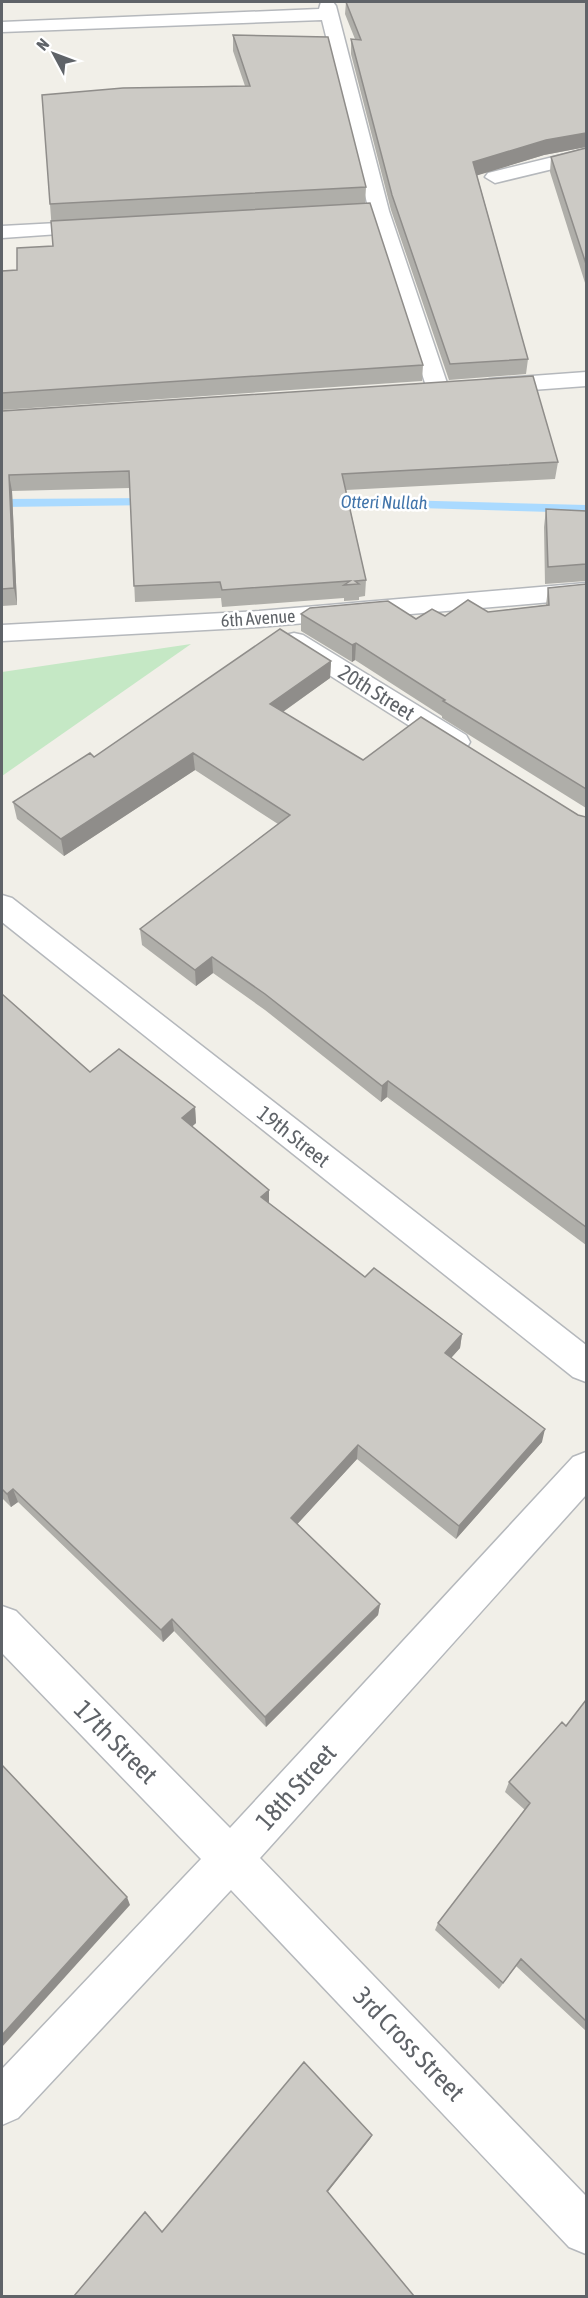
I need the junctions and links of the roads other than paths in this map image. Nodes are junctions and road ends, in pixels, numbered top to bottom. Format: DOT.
graph roads {
  1 [pos="2,27"];
  2 [pos="586,155"];
  3 [pos="495,177"];
  4 [pos="379,211"];
  5 [pos="355,212"];
  6 [pos="119,225"];
  7 [pos="2,232"];
  8 [pos="586,379"];
  9 [pos="438,389"];
  10 [pos="414,391"];
  11 [pos="586,591"];
  12 [pos="259,619"];
  13 [pos="2,633"];
  14 [pos="477,755"];
  15 [pos="2,906"];
  16 [pos="586,1366"];
  17 [pos="586,1468"];
  18 [pos="2,1625"];
  19 [pos="231,1859"];
  20 [pos="2,2102"];
  21 [pos="586,2230"];
  1 -- 4 [label="street"];
  2 -- 3 [label="street"];
  4 -- 5 [label="street"];
  4 -- 9 [label="street"];
  6 -- 7 [label="street"];
  8 -- 9 [label="street"];
  9 -- 10 [label="street"];
  11 -- 12 [label="street, 6th Avenue"];
  12 -- 13 [label="street, 6th Avenue"];
  12 -- 14 [label="street, 20th Street"];
  15 -- 16 [label="street, 19th Street"];
  17 -- 19 [label="street, 18th Street"];
  18 -- 19 [label="street, 17th Street"];
  19 -- 20 [label="street, 18th Street"];
  19 -- 21 [label="street, 3rd Cross Street"];
}
